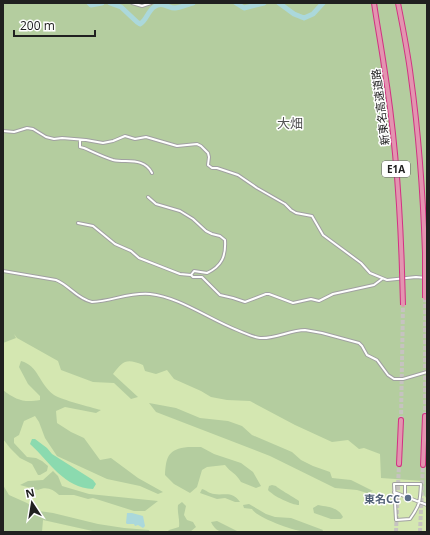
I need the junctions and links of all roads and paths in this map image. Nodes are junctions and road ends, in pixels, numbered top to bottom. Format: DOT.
graph roads {
  1 [pos="132,3"];
  2 [pos="151,3"];
  3 [pos="374,3"];
  4 [pos="398,3"];
  5 [pos="3,131"];
  6 [pos="80,140"];
  7 [pos="152,173"];
  8 [pos="148,197"];
  9 [pos="78,223"];
  10 [pos="3,271"];
  11 [pos="192,275"];
  12 [pos="427,278"];
  13 [pos="382,279"];
  14 [pos="425,298"];
  15 [pos="402,305"];
  16 [pos="427,372"];
  17 [pos="425,416"];
  18 [pos="401,420"];
  19 [pos="399,464"];
  20 [pos="423,465"];
  21 [pos="405,484"];
  22 [pos="394,492"];
  23 [pos="405,496"];
  24 [pos="420,502"];
  25 [pos="427,505"];
  1 -- 2 [label="street"];
  3 -- 15 [label="highway, 新東名高速道路 / E1A, bridge"];
  4 -- 14 [label="highway, E1A, bridge"];
  5 -- 6 [label="street"];
  6 -- 7 [label="street"];
  6 -- 13 [label="street"];
  8 -- 11 [label="street"];
  9 -- 11 [label="street"];
  10 -- 16 [label="street"];
  11 -- 13 [label="street"];
  12 -- 13 [label="street"];
  17 -- 20 [label="highway"];
  18 -- 19 [label="highway"];
  21 -- 22 [label="street"];
  21 -- 23 [label="street"];
  21 -- 24 [label="street"];
  22 -- 23 [label="street"];
  22 -- 24 [label="street"];
  23 -- 24 [label="street"];
  24 -- 25 [label="street"];
}
